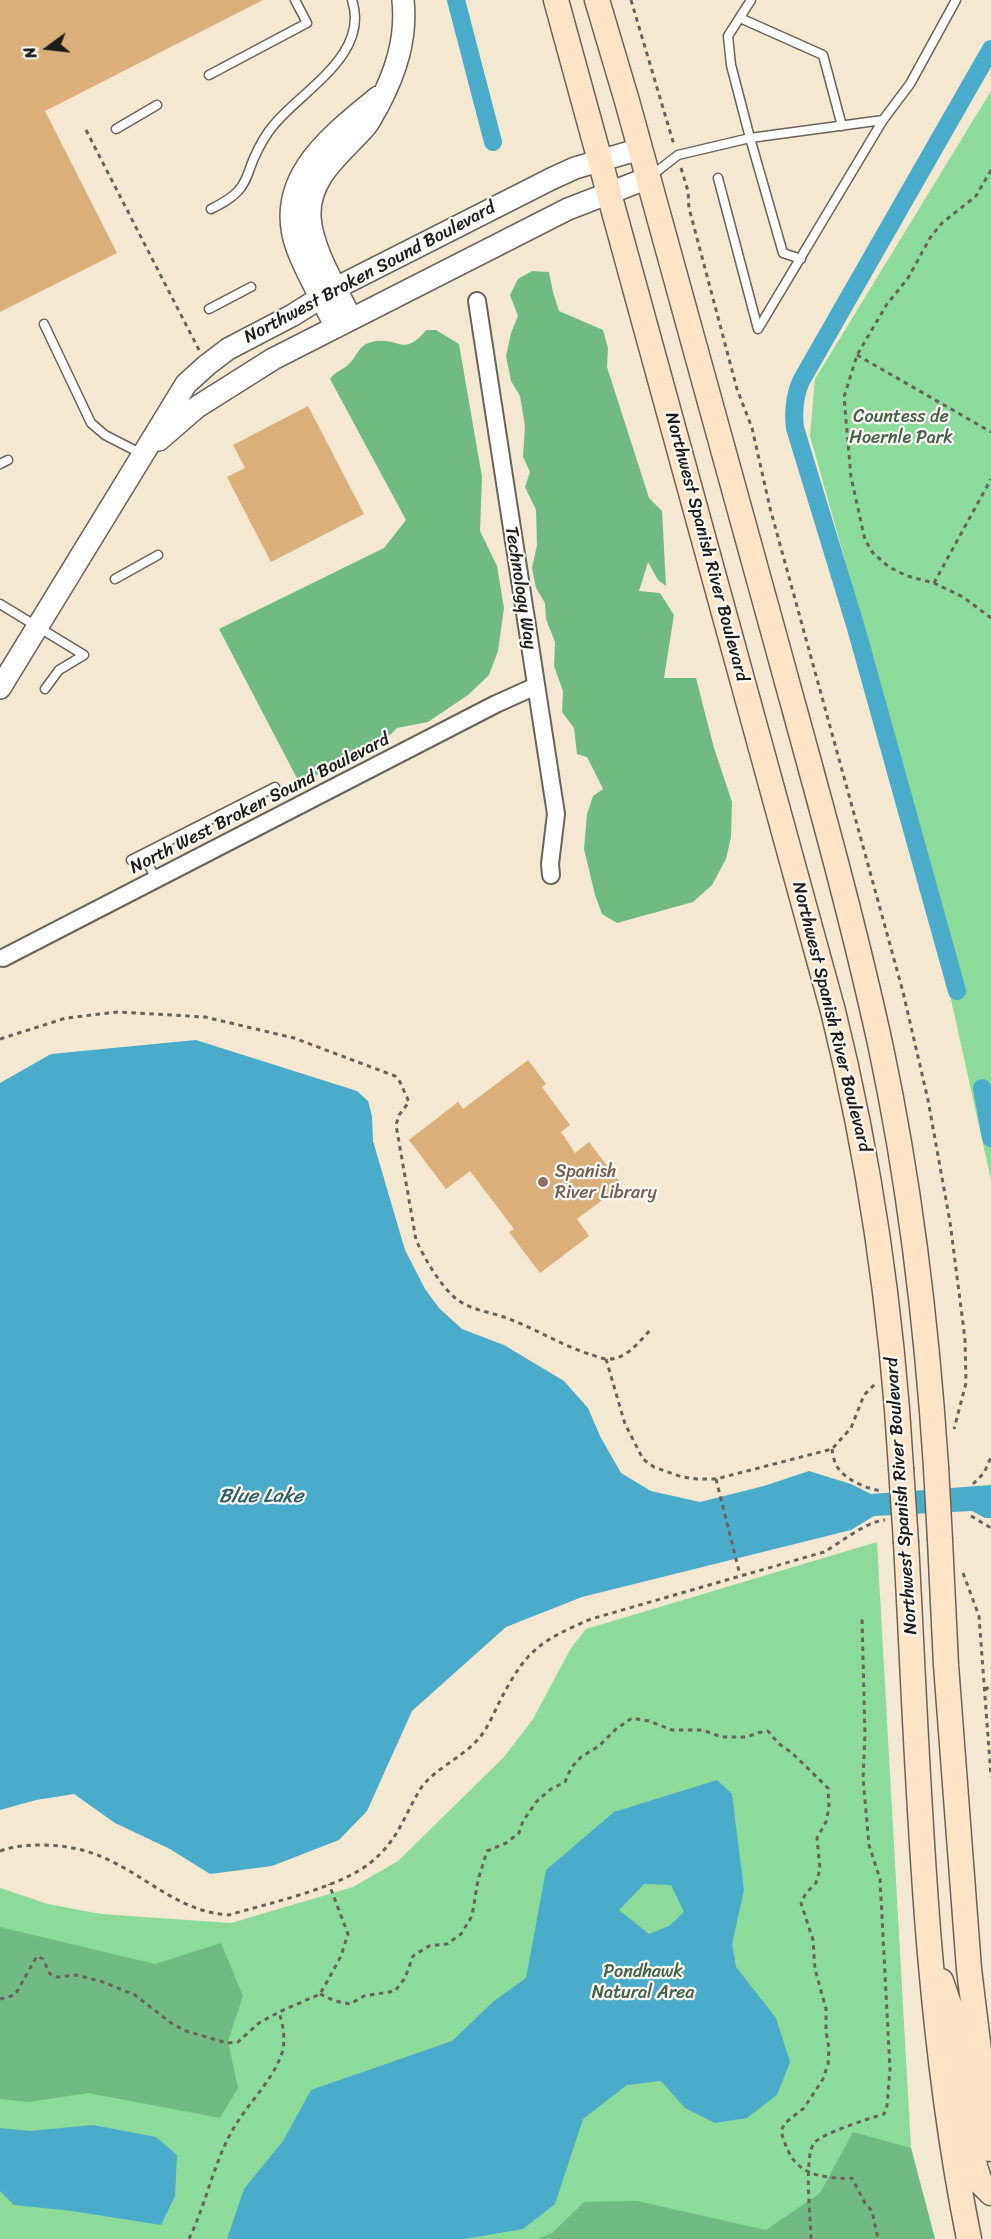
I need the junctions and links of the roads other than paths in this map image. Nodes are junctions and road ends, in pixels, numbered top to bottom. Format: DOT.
graph roads {
  1 [pos="295,0"];
  2 [pos="352,0"];
  3 [pos="403,0"];
  4 [pos="556,0"];
  5 [pos="597,0"];
  6 [pos="751,0"];
  7 [pos="956,0"];
  8 [pos="740,18"];
  9 [pos="209,75"];
  10 [pos="158,105"];
  11 [pos="883,120"];
  12 [pos="842,126"];
  13 [pos="116,129"];
  14 [pos="750,138"];
  15 [pos="640,149"];
  16 [pos="600,161"];
  17 [pos="648,178"];
  18 [pos="718,178"];
  19 [pos="609,192"];
  20 [pos="212,209"];
  21 [pos="801,259"];
  22 [pos="251,287"];
  23 [pos="329,292"];
  24 [pos="477,301"];
  25 [pos="209,309"];
  26 [pos="344,323"];
  27 [pos="44,324"];
  28 [pos="143,454"];
  29 [pos="158,555"];
  30 [pos="115,579"];
  31 [pos="0,604"];
  32 [pos="38,628"];
  33 [pos="536,686"];
  34 [pos="0,688"];
  35 [pos="45,689"];
  36 [pos="275,787"];
  37 [pos="143,854"];
  38 [pos="131,860"];
  39 [pos="551,875"];
  40 [pos="156,879"];
  41 [pos="3,958"];
  42 [pos="880,1047"];
  43 [pos="844,1056"];
  44 [pos="886,1075"];
  45 [pos="851,1083"];
  46 [pos="928,1942"];
  47 [pos="991,2149"];
  48 [pos="991,2193"];
  49 [pos="969,2239"];
  1 -- 9 [label="lane"];
  2 -- 20 [label="lane"];
  3 -- 23 [label="street"];
  4 -- 16 [label="main road, Northwest Spanish River Boulevard"];
  5 -- 15 [label="main road, Northwest Spanish River Boulevard"];
  6 -- 8 [label="lane"];
  7 -- 11 [label="lane"];
  8 -- 12 [label="lane"];
  8 -- 14 [label="lane"];
  10 -- 13 [label="lane"];
  11 -- 12 [label="lane"];
  11 -- 21 [label="lane"];
  12 -- 14 [label="lane"];
  14 -- 17 [label="lane"];
  14 -- 21 [label="lane"];
  15 -- 16 [label="street, Northwest Broken Sound Boulevard"];
  15 -- 17 [label="main road, Northwest Spanish River Boulevard"];
  16 -- 19 [label="main road, Northwest Spanish River Boulevard"];
  16 -- 23 [label="street, Northwest Broken Sound Boulevard"];
  17 -- 19 [label="street, Northwest Broken Sound Boulevard"];
  17 -- 42 [label="main road, Northwest Spanish River Boulevard"];
  18 -- 21 [label="lane"];
  19 -- 26 [label="street, Northwest Broken Sound Boulevard"];
  19 -- 43 [label="main road, Northwest Spanish River Boulevard"];
  22 -- 25 [label="lane"];
  23 -- 26 [label="street"];
  23 -- 28 [label="street, Northwest Broken Sound Boulevard"];
  24 -- 33 [label="street, Technology Way"];
  26 -- 28 [label="street, Northwest Broken Sound Boulevard"];
  27 -- 28 [label="lane"];
  28 -- 32 [label="street, Northwest Broken Sound Boulevard"];
  29 -- 30 [label="lane"];
  31 -- 32 [label="lane"];
  32 -- 34 [label="street, Northwest Broken Sound Boulevard"];
  32 -- 35 [label="lane"];
  33 -- 39 [label="street, Technology Way"];
  33 -- 40 [label="street, North West Broken Sound Boulevard"];
  36 -- 37 [label="lane"];
  37 -- 38 [label="lane"];
  37 -- 40 [label="lane"];
  40 -- 41 [label="street, North West Broken Sound Boulevard"];
  42 -- 43 [label="main road"];
  42 -- 44 [label="main road, Northwest Spanish River Boulevard"];
  43 -- 45 [label="main road, Northwest Spanish River Boulevard"];
  44 -- 45 [label="main road"];
  44 -- 47 [label="main road, Northwest Spanish River Boulevard, bridge"];
  45 -- 46 [label="main road, Northwest Spanish River Boulevard, bridge"];
  46 -- 48 [label="main road"];
  46 -- 49 [label="main road, Northwest Spanish River Boulevard"];
}
